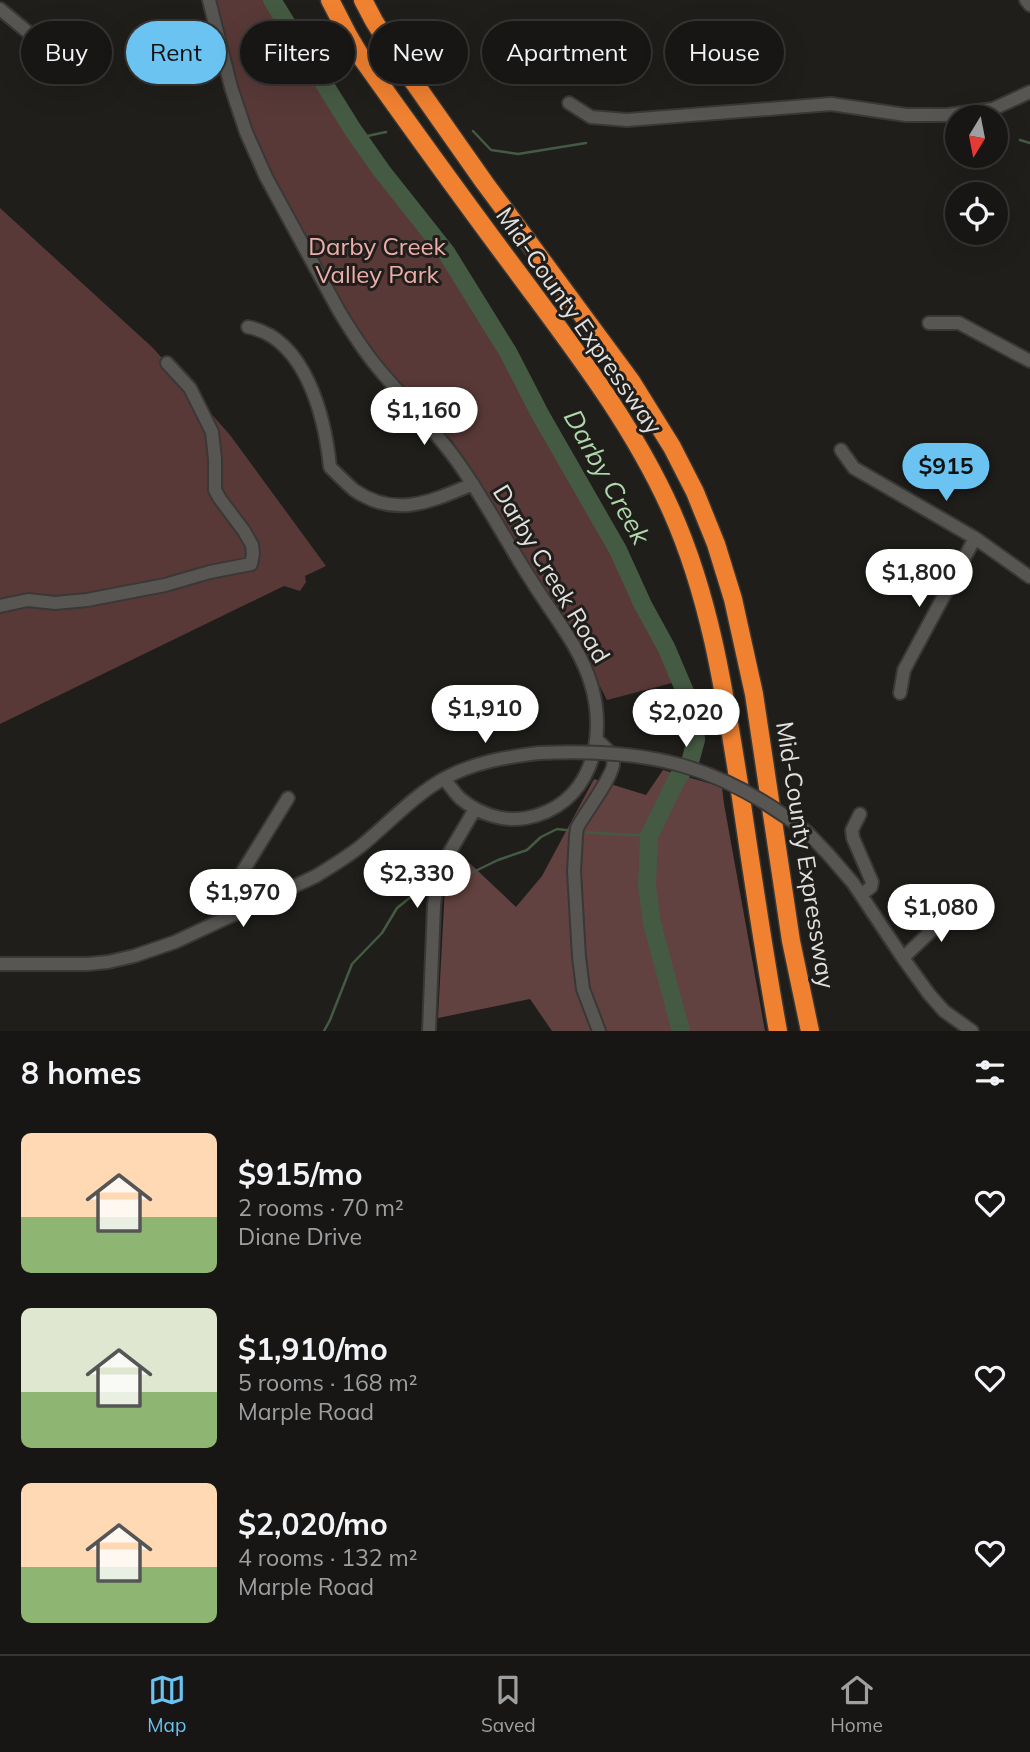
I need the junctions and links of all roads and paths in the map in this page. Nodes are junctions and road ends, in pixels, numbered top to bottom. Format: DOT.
graph roads {
  1 [pos="209,0"];
  2 [pos="330,0"];
  3 [pos="363,0"];
  4 [pos="1027,0"];
  5 [pos="1030,5"];
  6 [pos="0,9"];
  7 [pos="21,26"];
  8 [pos="1030,92"];
  9 [pos="569,103"];
  10 [pos="929,323"];
  11 [pos="248,327"];
  12 [pos="1030,361"];
  13 [pos="167,363"];
  14 [pos="841,450"];
  15 [pos="473,484"];
  16 [pos="975,538"];
  17 [pos="1030,578"];
  18 [pos="0,606"];
  19 [pos="900,693"];
  20 [pos="596,739"];
  21 [pos="444,779"];
  22 [pos="288,797"];
  23 [pos="475,808"];
  24 [pos="860,814"];
  25 [pos="861,895"];
  26 [pos="957,906"];
  27 [pos="243,911"];
  28 [pos="903,958"];
  29 [pos="0,964"];
  30 [pos="429,1031"];
  31 [pos="599,1031"];
  32 [pos="778,1031"];
  33 [pos="810,1031"];
  34 [pos="972,1031"];
  1 -- 15 [label="street, Darby Creek Road"];
  2 -- 32 [label="highway, Mid-County Expressway"];
  3 -- 33 [label="highway, Mid-County Expressway"];
  4 -- 5 [label="street"];
  6 -- 7 [label="street"];
  8 -- 9 [label="street"];
  10 -- 12 [label="street"];
  11 -- 15 [label="street"];
  13 -- 18 [label="street"];
  14 -- 16 [label="street"];
  15 -- 20 [label="street, Darby Creek Road"];
  16 -- 17 [label="street"];
  16 -- 19 [label="street"];
  20 -- 23 [label="street, Darby Creek Road"];
  20 -- 31 [label="street"];
  21 -- 23 [label="street, Darby Creek Road"];
  21 -- 25 [label="street, bridge"];
  21 -- 27 [label="street"];
  22 -- 27 [label="street"];
  23 -- 30 [label="street"];
  24 -- 25 [label="street"];
  25 -- 28 [label="street"];
  26 -- 28 [label="street"];
  27 -- 29 [label="street"];
  28 -- 34 [label="street"];
}
